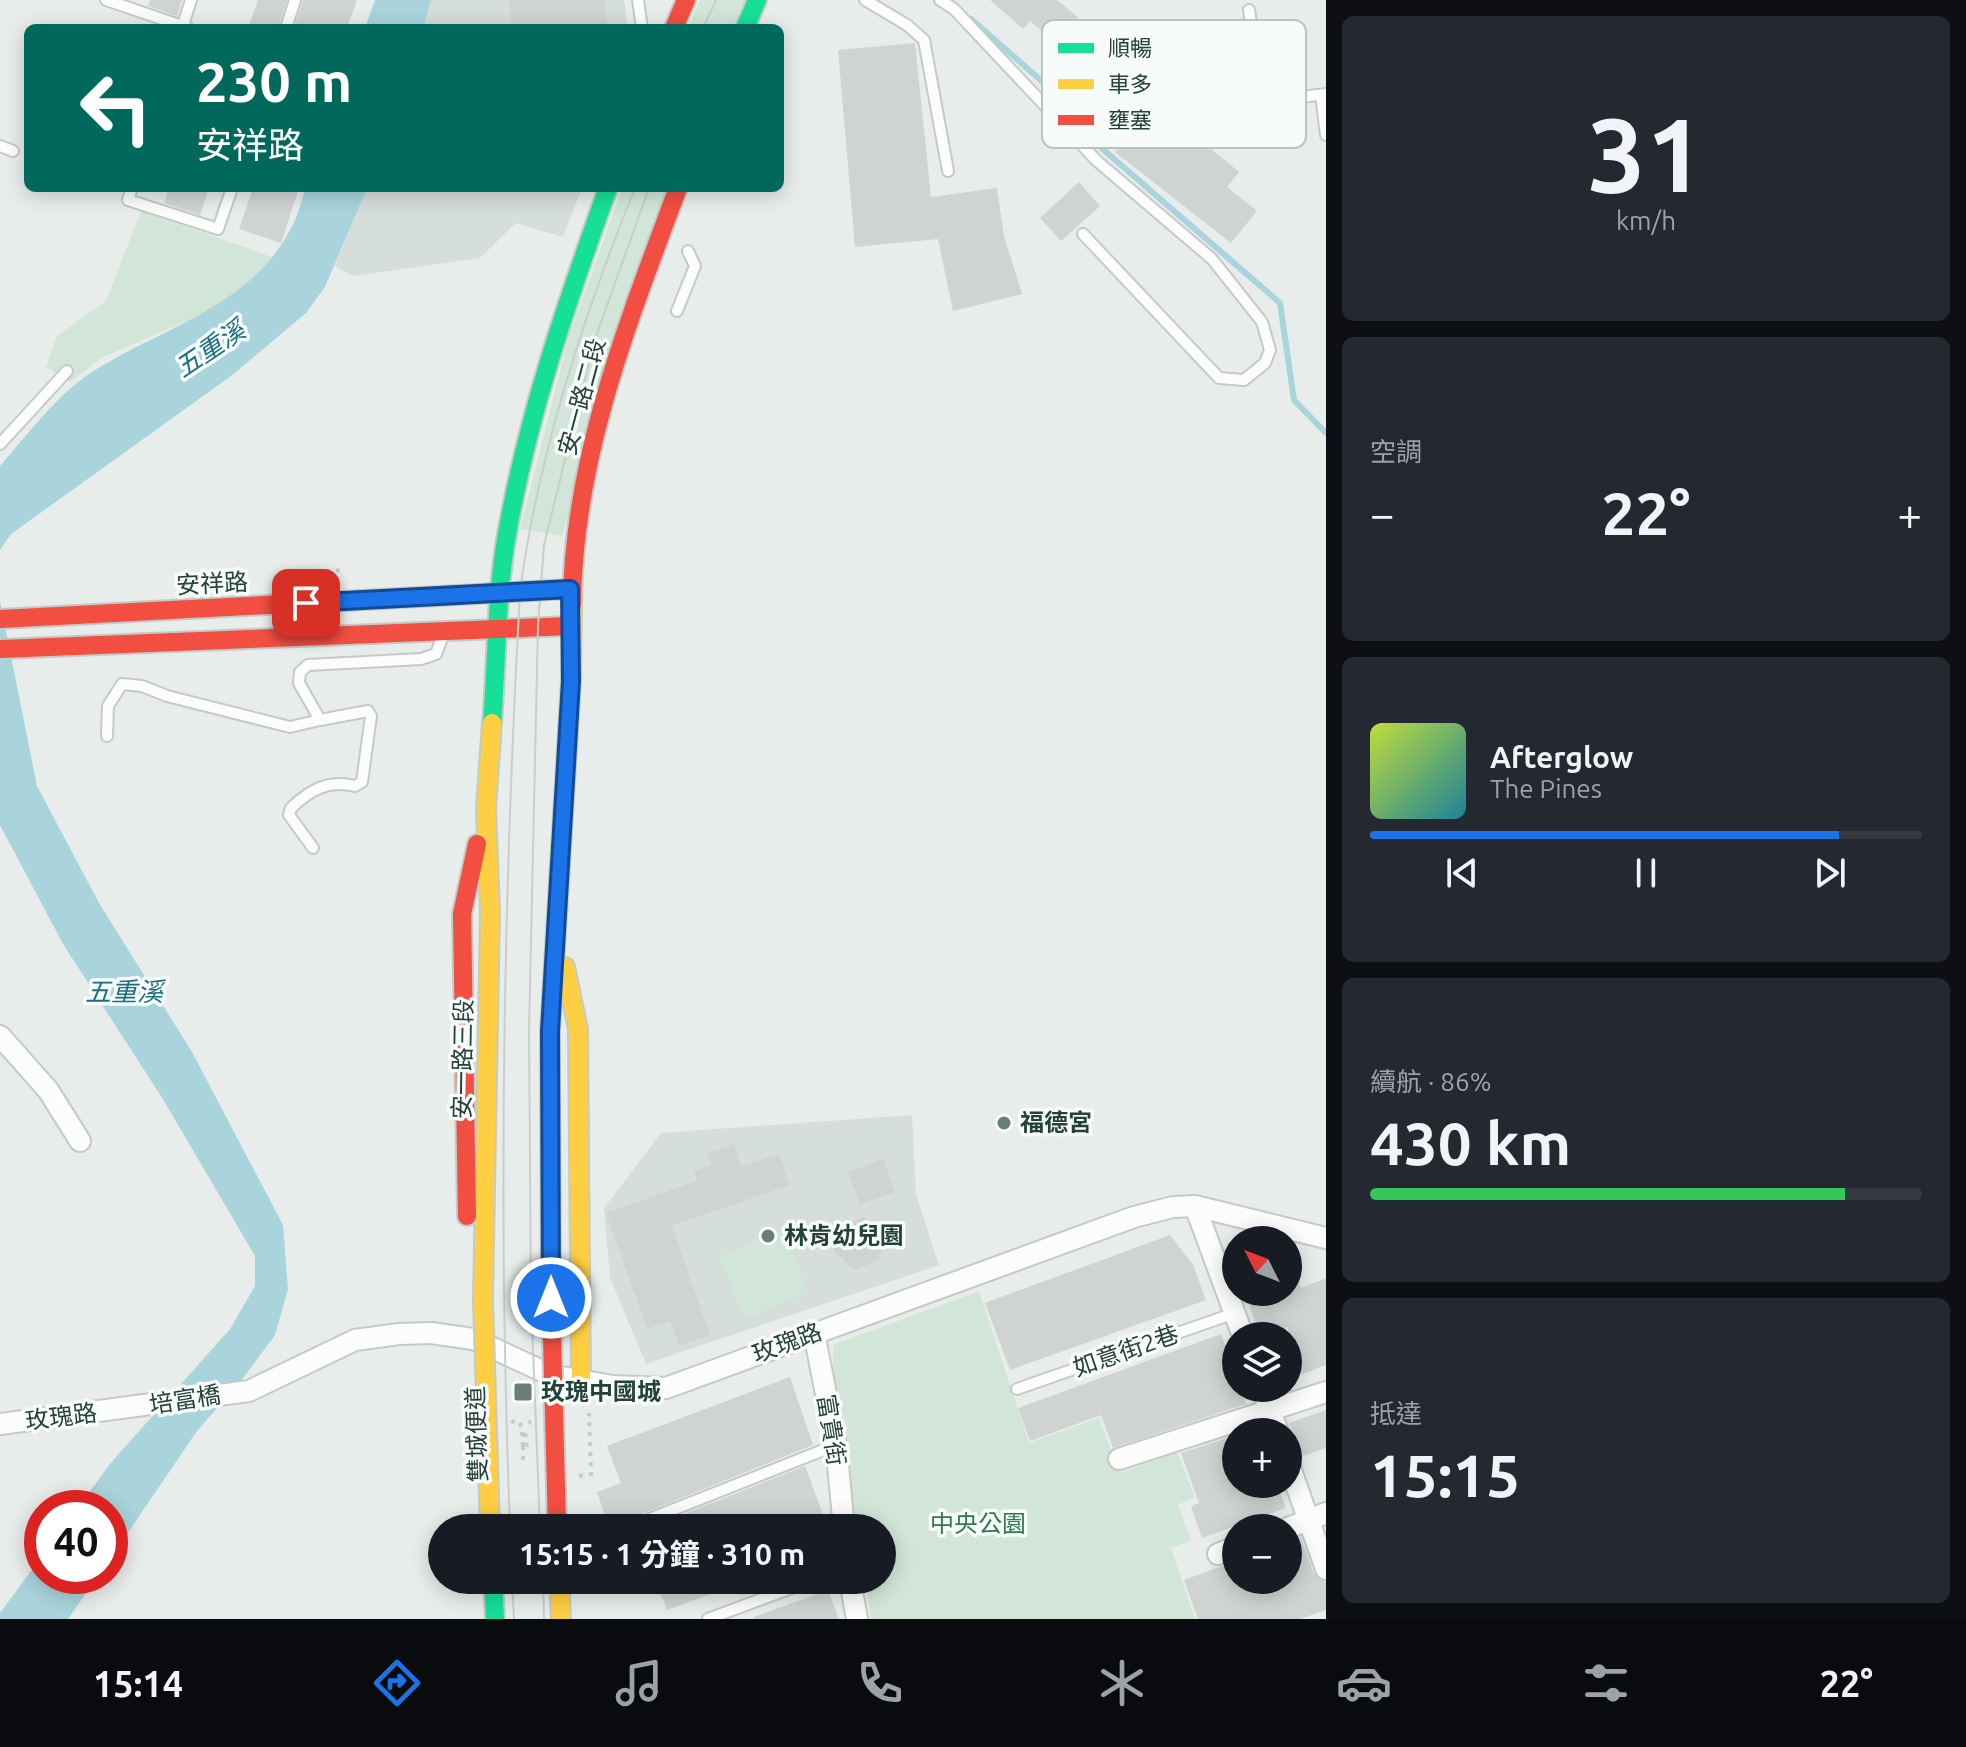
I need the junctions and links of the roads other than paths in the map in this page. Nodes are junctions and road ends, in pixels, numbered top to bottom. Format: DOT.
graph roads {
  1 [pos="106,0"];
  2 [pos="191,0"];
  3 [pos="295,0"];
  4 [pos="638,0"];
  5 [pos="686,0"];
  6 [pos="757,0"];
  7 [pos="865,0"];
  8 [pos="940,0"];
  9 [pos="1249,10"];
  10 [pos="1250,20"];
  11 [pos="175,24"];
  12 [pos="185,24"];
  13 [pos="287,24"];
  14 [pos="641,24"];
  15 [pos="676,24"];
  16 [pos="747,24"];
  17 [pos="1324,94"];
  18 [pos="1042,103"];
  19 [pos="1326,135"];
  20 [pos="0,146"];
  21 [pos="1085,148"];
  22 [pos="13,151"];
  23 [pos="948,171"];
  24 [pos="131,192"];
  25 [pos="231,192"];
  26 [pos="607,192"];
  27 [pos="676,192"];
  28 [pos="1083,234"];
  29 [pos="688,251"];
  30 [pos="677,311"];
  31 [pos="67,371"];
  32 [pos="0,444"];
  33 [pos="570,589"];
  34 [pos="500,592"];
  35 [pos="0,619"];
  36 [pos="569,626"];
  37 [pos="497,627"];
  38 [pos="445,629"];
  39 [pos="0,649"];
  40 [pos="320,720"];
  41 [pos="107,736"];
  42 [pos="486,808"];
  43 [pos="313,848"];
  44 [pos="557,933"];
  45 [pos="0,1036"];
  46 [pos="80,1141"];
  47 [pos="1195,1206"];
  48 [pos="1326,1238"];
  49 [pos="1235,1313"];
  50 [pos="1238,1322"];
  51 [pos="814,1333"];
  52 [pos="473,1339"];
  53 [pos="581,1381"];
  54 [pos="1017,1389"];
  55 [pos="249,1391"];
  56 [pos="1326,1392"];
  57 [pos="1267,1402"];
  58 [pos="122,1410"];
  59 [pos="1270,1412"];
  60 [pos="1272,1418"];
  61 [pos="0,1424"];
  62 [pos="836,1445"];
  63 [pos="1119,1459"];
  64 [pos="1302,1489"];
  65 [pos="479,1514"];
  66 [pos="490,1514"];
  67 [pos="557,1514"];
  68 [pos="662,1514"];
  69 [pos="843,1514"];
  70 [pos="1317,1517"];
  71 [pos="1326,1569"];
  72 [pos="484,1594"];
  73 [pos="494,1594"];
  74 [pos="560,1594"];
  75 [pos="775,1594"];
  76 [pos="853,1594"];
  77 [pos="485,1619"];
  78 [pos="495,1619"];
  79 [pos="561,1619"];
  80 [pos="708,1619"];
  81 [pos="857,1619"];
  1 -- 11 [label="lane"];
  2 -- 12 [label="lane"];
  3 -- 13 [label="lane"];
  4 -- 14 [label="lane"];
  5 -- 15 [label="street"];
  6 -- 16 [label="street"];
  7 -- 23 [label="lane"];
  8 -- 18 [label="lane"];
  9 -- 10 [label="lane"];
  17 -- 19 [label="lane"];
  20 -- 22 [label="lane"];
  21 -- 28 [label="lane"];
  24 -- 25 [label="lane"];
  26 -- 34 [label="street, 安一路二段"];
  27 -- 33 [label="street, 安一路二段"];
  29 -- 30 [label="lane"];
  31 -- 32 [label="lane"];
  33 -- 34 [label="street, 安祥路"];
  33 -- 36 [label="street, 安一路二段"];
  34 -- 35 [label="street, 安祥路"];
  34 -- 37 [label="street, 安一路三段"];
  36 -- 37 [label="street"];
  36 -- 44 [label="street"];
  37 -- 38 [label="street"];
  37 -- 42 [label="street, 安一路三段"];
  38 -- 39 [label="street"];
  38 -- 40 [label="lane"];
  40 -- 41 [label="lane"];
  40 -- 43 [label="lane"];
  42 -- 52 [label="street"];
  42 -- 66 [label="street, 安一路三段, bridge"];
  44 -- 53 [label="street"];
  44 -- 67 [label="street, bridge"];
  45 -- 46 [label="street"];
  47 -- 48 [label="street, 玫瑰路"];
  47 -- 49 [label="street"];
  47 -- 51 [label="street, 玫瑰路"];
  49 -- 50 [label="street"];
  49 -- 54 [label="lane, 如意街2巷"];
  51 -- 53 [label="street, 玫瑰路"];
  51 -- 62 [label="street, 富貴街"];
  52 -- 53 [label="street, 玫瑰路"];
  52 -- 55 [label="street, 玫瑰路"];
  52 -- 65 [label="street, 雙城便道"];
  55 -- 58 [label="street, 培富橋"];
  56 -- 59 [label="street"];
  57 -- 59 [label="street"];
  58 -- 61 [label="street, 玫瑰路"];
  59 -- 60 [label="street"];
  59 -- 63 [label="street"];
  62 -- 68 [label="lane"];
  62 -- 69 [label="street, 富貴街"];
  64 -- 70 [label="street"];
  70 -- 71 [label="street"];
  72 -- 77 [label="street"];
  73 -- 78 [label="street"];
  74 -- 79 [label="street"];
  75 -- 80 [label="lane"];
  76 -- 81 [label="street"];
}
